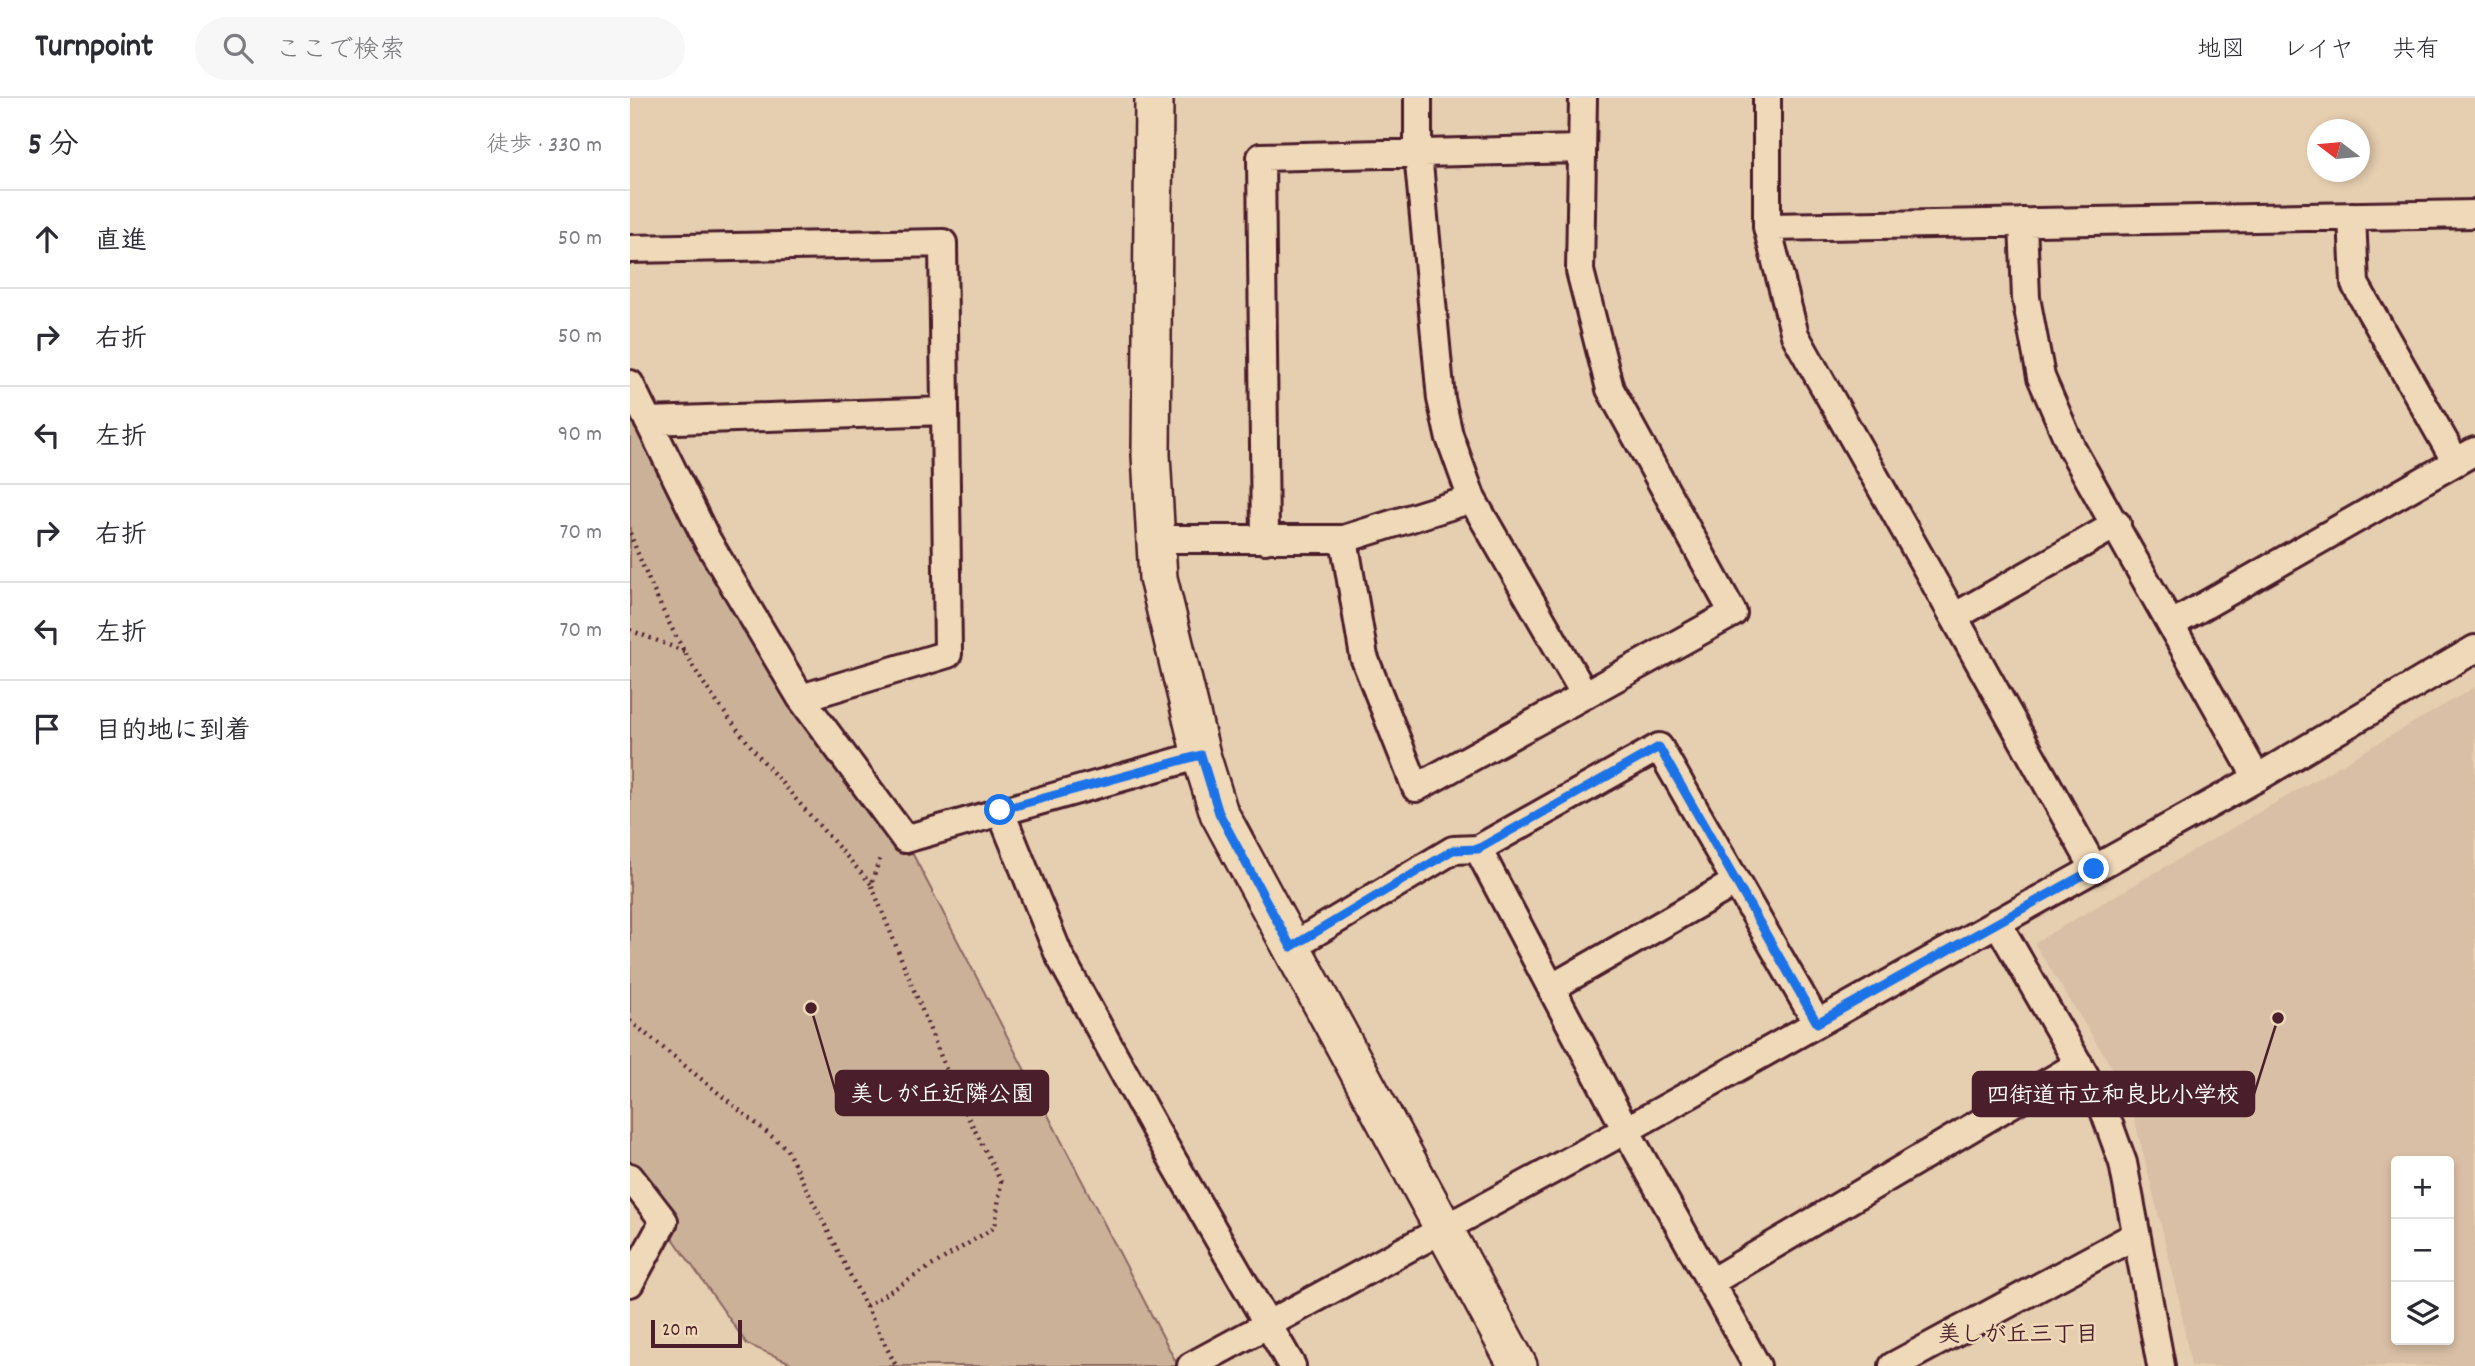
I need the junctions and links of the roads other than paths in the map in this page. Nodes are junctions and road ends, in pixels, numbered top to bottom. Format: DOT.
graph roads {
  1 [pos="1154,98"];
  2 [pos="1418,98"];
  3 [pos="1583,98"];
  4 [pos="1767,98"];
  5 [pos="1580,149"];
  6 [pos="1418,153"];
  7 [pos="2475,214"];
  8 [pos="2352,216"];
  9 [pos="2023,222"];
  10 [pos="1767,227"];
  11 [pos="630,249"];
  12 [pos="630,384"];
  13 [pos="945,411"];
  14 [pos="648,421"];
  15 [pos="2466,456"];
  16 [pos="1472,499"];
  17 [pos="2117,524"];
  18 [pos="1156,539"];
  19 [pos="1344,539"];
  20 [pos="1265,540"];
  21 [pos="1954,617"];
  22 [pos="2172,624"];
  23 [pos="2475,649"];
  24 [pos="1586,695"];
  25 [pos="801,698"];
  26 [pos="1201,755"];
  27 [pos="2257,778"];
  28 [pos="1000,810"];
  29 [pos="1478,849"];
  30 [pos="2094,869"];
  31 [pos="1737,882"];
  32 [pos="1997,922"];
  33 [pos="1291,947"];
  34 [pos="1551,988"];
  35 [pos="1817,1023"];
  36 [pos="2079,1064"];
  37 [pos="1626,1130"];
  38 [pos="630,1177"];
  39 [pos="1442,1230"];
  40 [pos="2136,1234"];
  41 [pos="1711,1282"];
  42 [pos="630,1283"];
  43 [pos="1268,1322"];
  44 [pos="1191,1366"];
  45 [pos="1292,1366"];
  46 [pos="1518,1366"];
  47 [pos="1757,1366"];
  48 [pos="1894,1366"];
  49 [pos="2161,1366"];
  1 -- 18 [label="street"];
  2 -- 6 [label="street"];
  3 -- 5 [label="street"];
  4 -- 10 [label="street"];
  5 -- 6 [label="street"];
  5 -- 24 [label="street"];
  6 -- 16 [label="street"];
  6 -- 20 [label="street"];
  7 -- 8 [label="street"];
  8 -- 9 [label="street"];
  8 -- 15 [label="street"];
  9 -- 10 [label="street"];
  9 -- 17 [label="street"];
  10 -- 21 [label="street"];
  11 -- 13 [label="street"];
  12 -- 14 [label="street"];
  13 -- 14 [label="street"];
  13 -- 25 [label="street"];
  14 -- 25 [label="street"];
  15 -- 22 [label="street"];
  16 -- 19 [label="street"];
  16 -- 24 [label="street"];
  17 -- 21 [label="street"];
  17 -- 22 [label="street"];
  18 -- 20 [label="street"];
  18 -- 26 [label="street"];
  19 -- 20 [label="street"];
  19 -- 24 [label="street"];
  21 -- 30 [label="street"];
  22 -- 27 [label="street"];
  23 -- 27 [label="street"];
  25 -- 28 [label="street"];
  26 -- 28 [label="street"];
  26 -- 33 [label="street"];
  27 -- 30 [label="street"];
  28 -- 43 [label="street"];
  29 -- 31 [label="street"];
  29 -- 33 [label="street"];
  29 -- 34 [label="street"];
  30 -- 32 [label="street"];
  31 -- 34 [label="street"];
  31 -- 35 [label="street"];
  32 -- 35 [label="street"];
  32 -- 36 [label="street"];
  33 -- 39 [label="street"];
  34 -- 37 [label="street"];
  35 -- 37 [label="street"];
  36 -- 40 [label="street"];
  36 -- 41 [label="street"];
  37 -- 39 [label="street"];
  37 -- 41 [label="street"];
  38 -- 42 [label="street"];
  39 -- 43 [label="street"];
  39 -- 46 [label="street"];
  40 -- 48 [label="street"];
  40 -- 49 [label="street"];
  41 -- 47 [label="street"];
  43 -- 44 [label="street"];
  43 -- 45 [label="street"];
}
